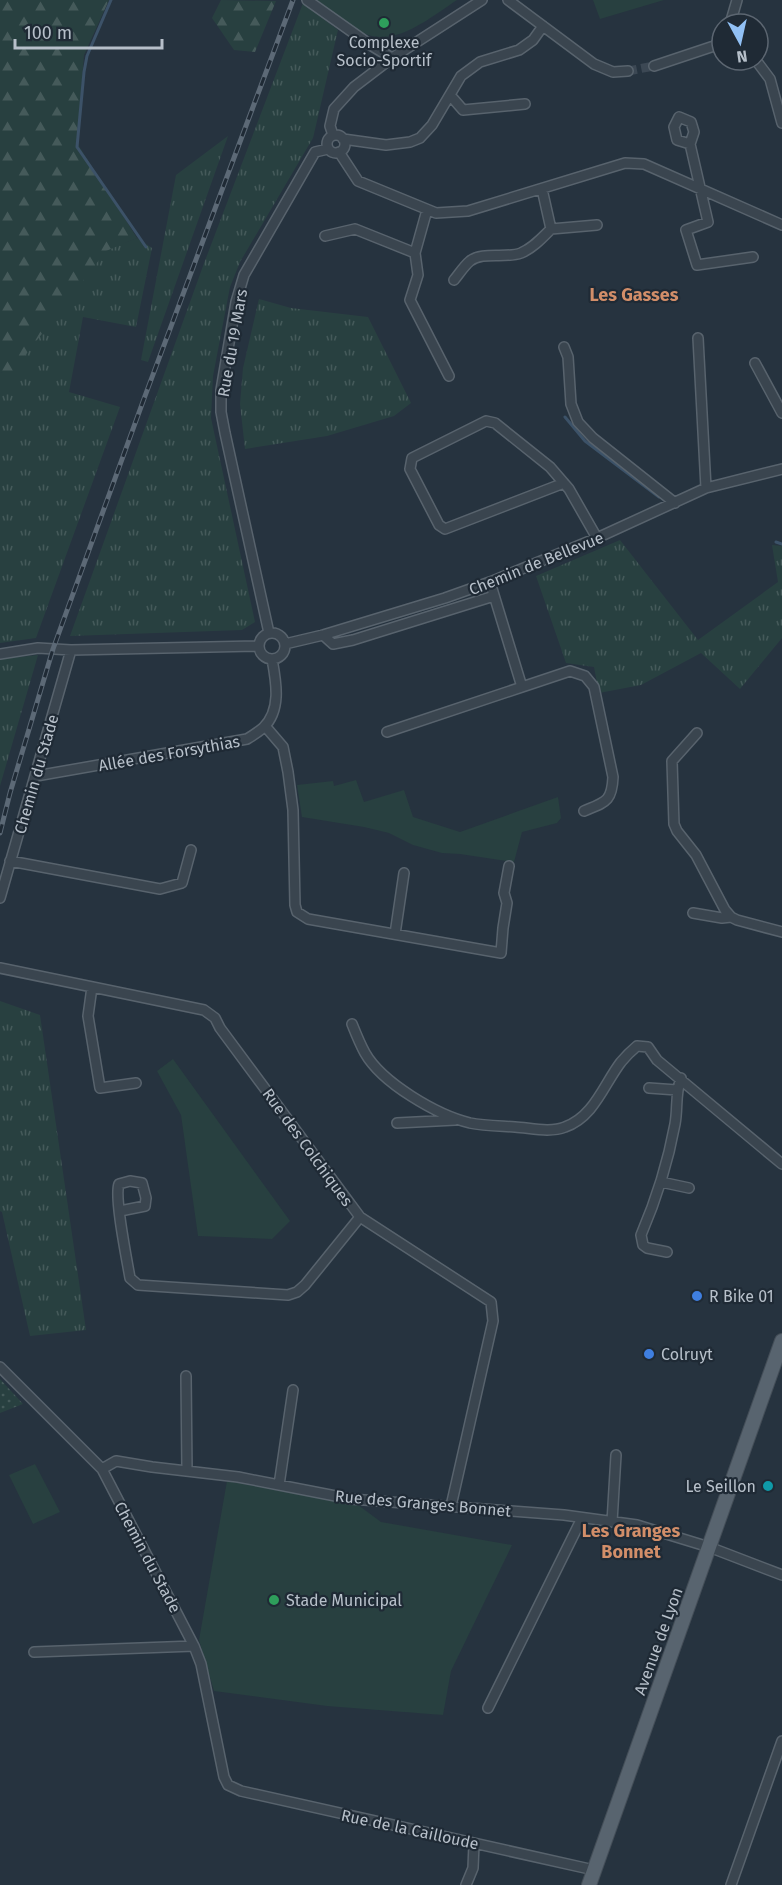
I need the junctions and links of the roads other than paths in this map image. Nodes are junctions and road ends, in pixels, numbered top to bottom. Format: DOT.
graph roads {
  1 [pos="307,0"];
  2 [pos="482,0"];
  3 [pos="508,0"];
  4 [pos="543,26"];
  5 [pos="710,47"];
  6 [pos="392,58"];
  7 [pos="654,66"];
  8 [pos="628,71"];
  9 [pos="765,72"];
  10 [pos="450,95"];
  11 [pos="525,104"];
  12 [pos="782,123"];
  13 [pos="333,135"];
  14 [pos="343,139"];
  15 [pos="690,144"];
  16 [pos="328,149"];
  17 [pos="339,153"];
  18 [pos="542,189"];
  19 [pos="700,189"];
  20 [pos="427,210"];
  21 [pos="597,225"];
  22 [pos="782,225"];
  23 [pos="551,229"];
  24 [pos="325,236"];
  25 [pos="415,253"];
  26 [pos="753,256"];
  27 [pos="454,280"];
  28 [pos="698,338"];
  29 [pos="564,347"];
  30 [pos="755,363"];
  31 [pos="449,376"];
  32 [pos="782,413"];
  33 [pos="782,469"];
  34 [pos="564,483"];
  35 [pos="706,488"];
  36 [pos="675,503"];
  37 [pos="597,538"];
  38 [pos="490,582"];
  39 [pos="494,596"];
  40 [pos="269,633"];
  41 [pos="323,635"];
  42 [pos="285,644"];
  43 [pos="259,646"];
  44 [pos="71,650"];
  45 [pos="0,654"];
  46 [pos="272,659"];
  47 [pos="522,687"];
  48 [pos="265,726"];
  49 [pos="387,732"];
  50 [pos="697,733"];
  51 [pos="36,776"];
  52 [pos="584,811"];
  53 [pos="191,850"];
  54 [pos="10,861"];
  55 [pos="509,866"];
  56 [pos="404,873"];
  57 [pos="0,898"];
  58 [pos="693,913"];
  59 [pos="731,917"];
  60 [pos="782,932"];
  61 [pos="395,934"];
  62 [pos="0,968"];
  63 [pos="92,987"];
  64 [pos="352,1024"];
  65 [pos="681,1078"];
  66 [pos="136,1083"];
  67 [pos="649,1088"];
  68 [pos="676,1090"];
  69 [pos="460,1120"];
  70 [pos="398,1124"];
  71 [pos="782,1164"];
  72 [pos="661,1182"];
  73 [pos="689,1188"];
  74 [pos="120,1211"];
  75 [pos="360,1217"];
  76 [pos="668,1252"];
  77 [pos="782,1341"];
  78 [pos="0,1367"];
  79 [pos="186,1376"];
  80 [pos="293,1390"];
  81 [pos="616,1455"];
  82 [pos="102,1469"];
  83 [pos="187,1471"];
  84 [pos="279,1485"];
  85 [pos="451,1506"];
  86 [pos="582,1518"];
  87 [pos="612,1522"];
  88 [pos="709,1547"];
  89 [pos="782,1575"];
  90 [pos="194,1646"];
  91 [pos="34,1652"];
  92 [pos="488,1708"];
  93 [pos="782,1741"];
  94 [pos="228,1785"];
  95 [pos="474,1844"];
  96 [pos="594,1870"];
  97 [pos="466,1885"];
  98 [pos="589,1885"];
  99 [pos="731,1885"];
  1 -- 6 [label="street"];
  2 -- 6 [label="street"];
  3 -- 4 [label="street"];
  4 -- 8 [label="street"];
  4 -- 10 [label="street"];
  5 -- 7 [label="street"];
  6 -- 13 [label="street"];
  9 -- 12 [label="street"];
  10 -- 11 [label="street"];
  10 -- 14 [label="street"];
  13 -- 14 [label="street"];
  13 -- 16 [label="street"];
  14 -- 17 [label="street"];
  15 -- 19 [label="street"];
  16 -- 17 [label="street"];
  16 -- 40 [label="street, Rue du 19 Mars"];
  17 -- 20 [label="street"];
  18 -- 19 [label="street"];
  18 -- 20 [label="street"];
  18 -- 23 [label="street"];
  19 -- 22 [label="street"];
  19 -- 26 [label="street"];
  20 -- 25 [label="street"];
  21 -- 23 [label="street"];
  23 -- 27 [label="street"];
  24 -- 25 [label="street"];
  25 -- 31 [label="street"];
  28 -- 35 [label="street"];
  29 -- 36 [label="street"];
  30 -- 32 [label="street"];
  33 -- 35 [label="street, Chemin de Bellevue"];
  34 -- 34 [label="street"];
  34 -- 37 [label="street"];
  35 -- 36 [label="street, Chemin de Bellevue"];
  36 -- 37 [label="street, Chemin de Bellevue"];
  37 -- 38 [label="street, Chemin de Bellevue"];
  38 -- 39 [label="street"];
  38 -- 41 [label="street, Chemin de Bellevue"];
  39 -- 41 [label="street"];
  39 -- 47 [label="street"];
  40 -- 42 [label="street"];
  40 -- 43 [label="street"];
  41 -- 42 [label="street, Chemin de Bellevue"];
  42 -- 46 [label="street"];
  43 -- 44 [label="street"];
  43 -- 46 [label="street"];
  44 -- 45 [label="street"];
  44 -- 51 [label="street, Chemin du Stade"];
  46 -- 48 [label="street"];
  47 -- 49 [label="street"];
  47 -- 52 [label="street"];
  48 -- 51 [label="street, Allée des Forsythias"];
  48 -- 61 [label="street"];
  50 -- 59 [label="street"];
  51 -- 54 [label="street, Chemin du Stade"];
  53 -- 54 [label="street"];
  54 -- 57 [label="street, Chemin du Stade"];
  55 -- 61 [label="street"];
  56 -- 61 [label="street"];
  58 -- 59 [label="street"];
  59 -- 60 [label="street"];
  62 -- 63 [label="street, Rue des Colchiques"];
  63 -- 66 [label="street"];
  63 -- 75 [label="street, Rue des Colchiques"];
  64 -- 69 [label="street"];
  65 -- 68 [label="street"];
  65 -- 69 [label="street"];
  65 -- 71 [label="street"];
  67 -- 68 [label="street"];
  68 -- 72 [label="street"];
  69 -- 70 [label="street"];
  72 -- 73 [label="street"];
  72 -- 76 [label="street"];
  74 -- 75 [label="street"];
  75 -- 85 [label="street, Rue des Colchiques"];
  77 -- 88 [label="main road, Avenue de Lyon"];
  78 -- 82 [label="street, Chemin du Stade"];
  79 -- 83 [label="street"];
  80 -- 84 [label="street"];
  81 -- 87 [label="street"];
  82 -- 83 [label="street, Rue des Granges Bonnet"];
  82 -- 90 [label="street, Chemin du Stade"];
  83 -- 84 [label="street, Rue des Granges Bonnet"];
  84 -- 85 [label="street, Rue des Granges Bonnet"];
  85 -- 86 [label="street, Rue des Granges Bonnet"];
  86 -- 87 [label="street, Rue des Granges Bonnet"];
  86 -- 92 [label="street"];
  87 -- 88 [label="street, Rue des Granges Bonnet"];
  88 -- 89 [label="street, Rue des Granges Bonnet"];
  88 -- 96 [label="main road, Avenue de Lyon"];
  90 -- 91 [label="street"];
  90 -- 94 [label="street, Chemin du Stade"];
  93 -- 99 [label="street"];
  94 -- 95 [label="street, Rue de la Cailloude"];
  95 -- 96 [label="street, Rue de la Cailloude"];
  95 -- 97 [label="street"];
  96 -- 98 [label="main road, Avenue de Lyon"];
}
